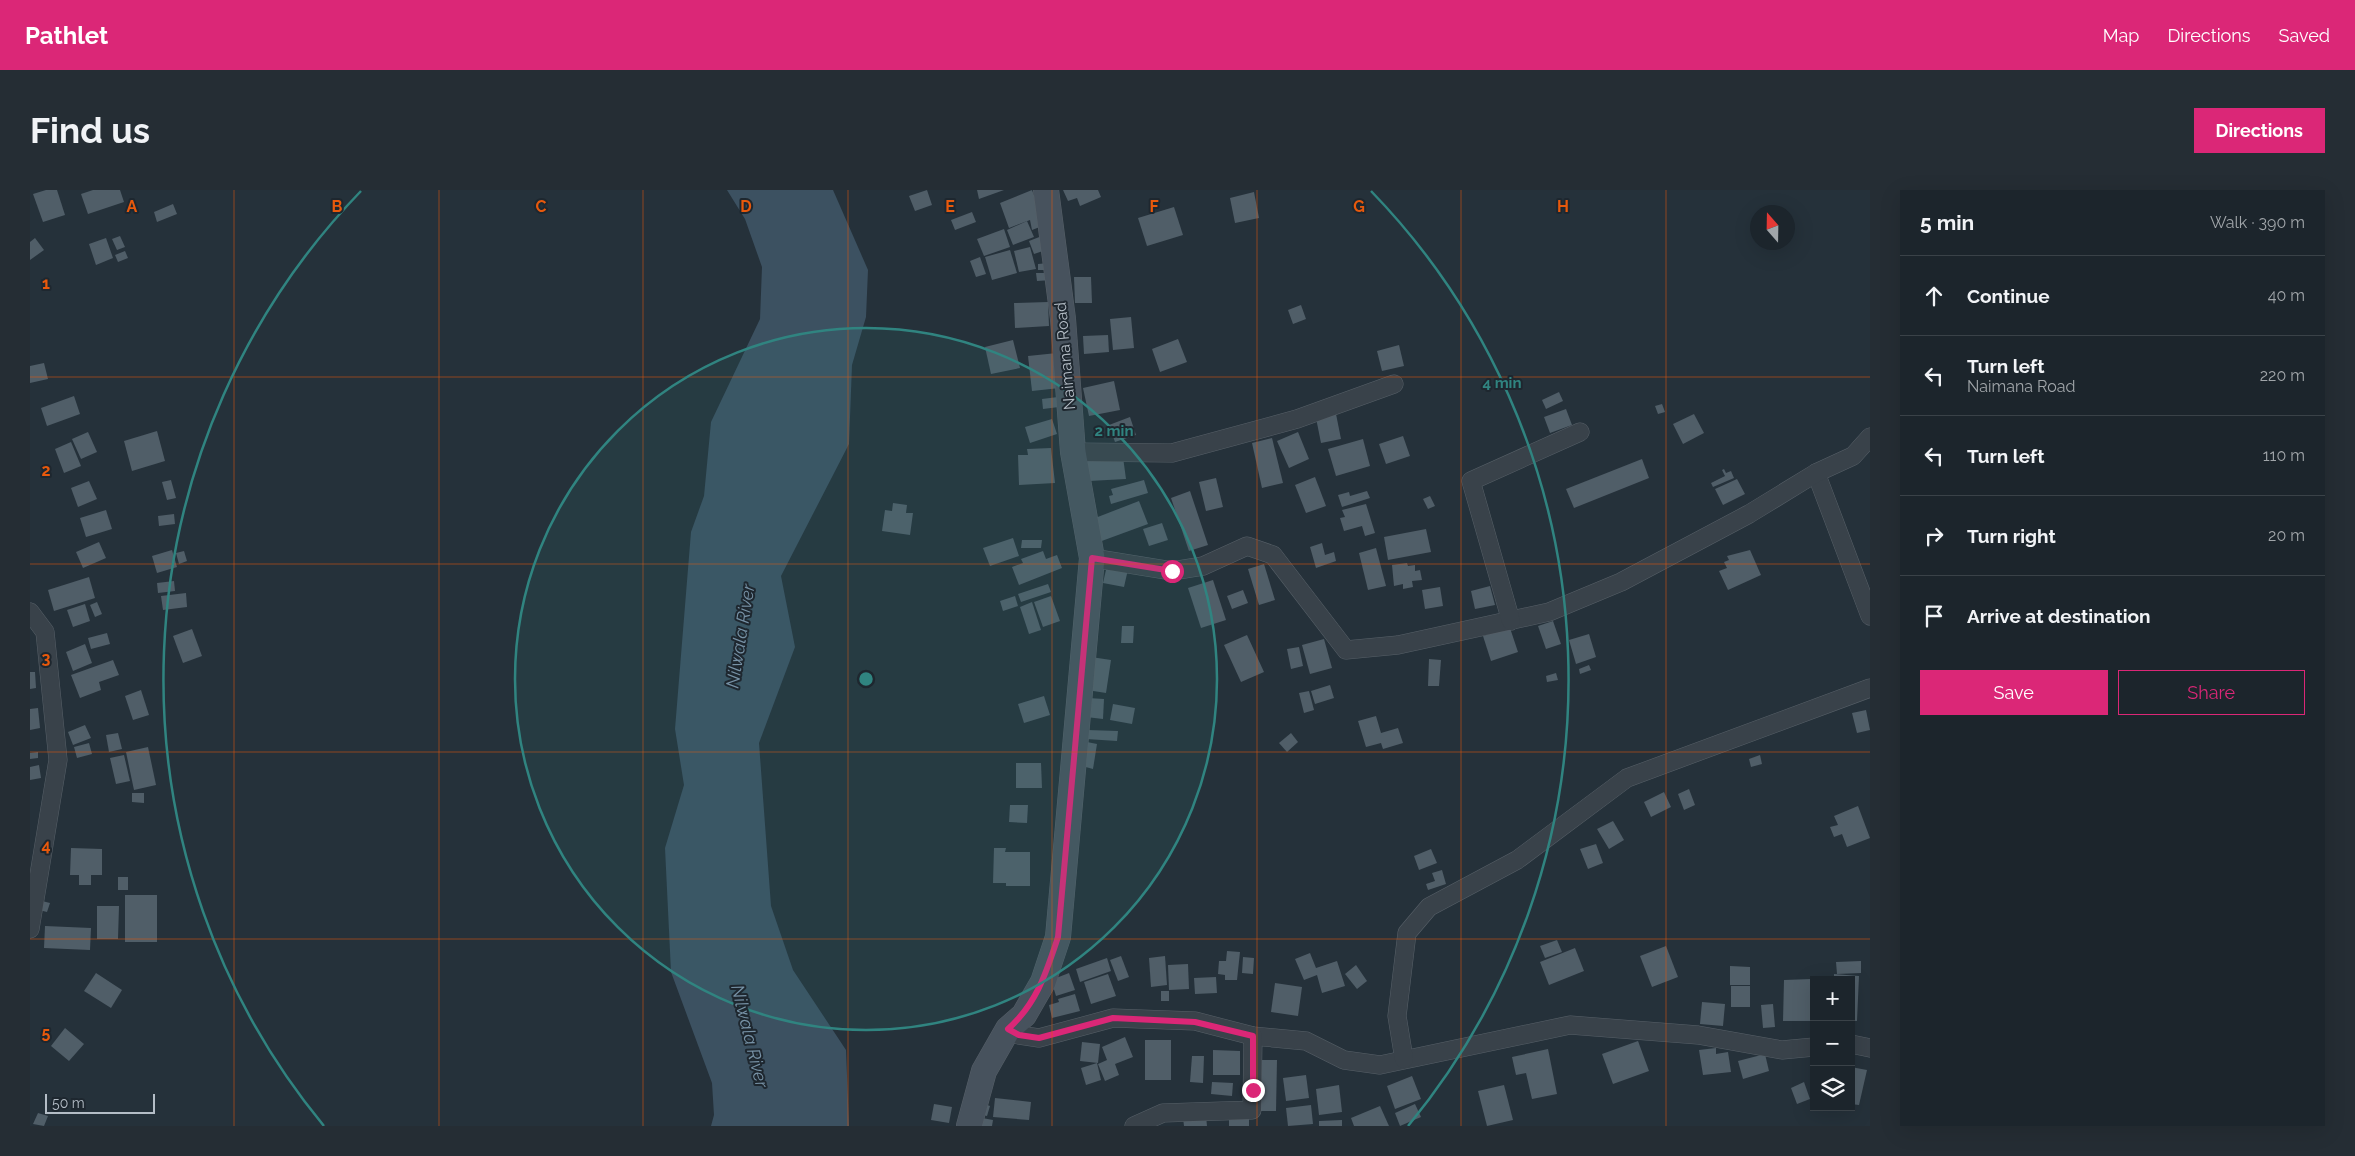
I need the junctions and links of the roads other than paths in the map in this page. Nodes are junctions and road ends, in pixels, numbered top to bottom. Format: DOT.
graph roads {
  1 [pos="1046,190"];
  2 [pos="1394,384"];
  3 [pos="1580,432"];
  4 [pos="1870,437"];
  5 [pos="1073,452"];
  6 [pos="1816,473"];
  7 [pos="1092,558"];
  8 [pos="30,612"];
  9 [pos="1870,616"];
  10 [pos="1511,621"];
  11 [pos="1870,688"];
  12 [pos="30,929"];
  13 [pos="1008,1029"];
  14 [pos="1253,1036"];
  15 [pos="1855,1045"];
  16 [pos="1810,1047"];
  17 [pos="1870,1048"];
  18 [pos="1404,1059"];
  19 [pos="968,1126"];
  20 [pos="1134,1126"];
  1 -- 5 [label="street, Naimana Road"];
  2 -- 5 [label="street"];
  3 -- 10 [label="street"];
  4 -- 6 [label="street"];
  5 -- 7 [label="street, Naimana Road"];
  6 -- 9 [label="street"];
  6 -- 10 [label="street"];
  7 -- 10 [label="street"];
  7 -- 13 [label="street, Naimana Road"];
  8 -- 12 [label="street"];
  11 -- 18 [label="street"];
  13 -- 14 [label="street"];
  13 -- 19 [label="street, Naimana Road"];
  14 -- 18 [label="street"];
  14 -- 20 [label="street"];
  15 -- 17 [label="street"];
  16 -- 18 [label="street"];
}
